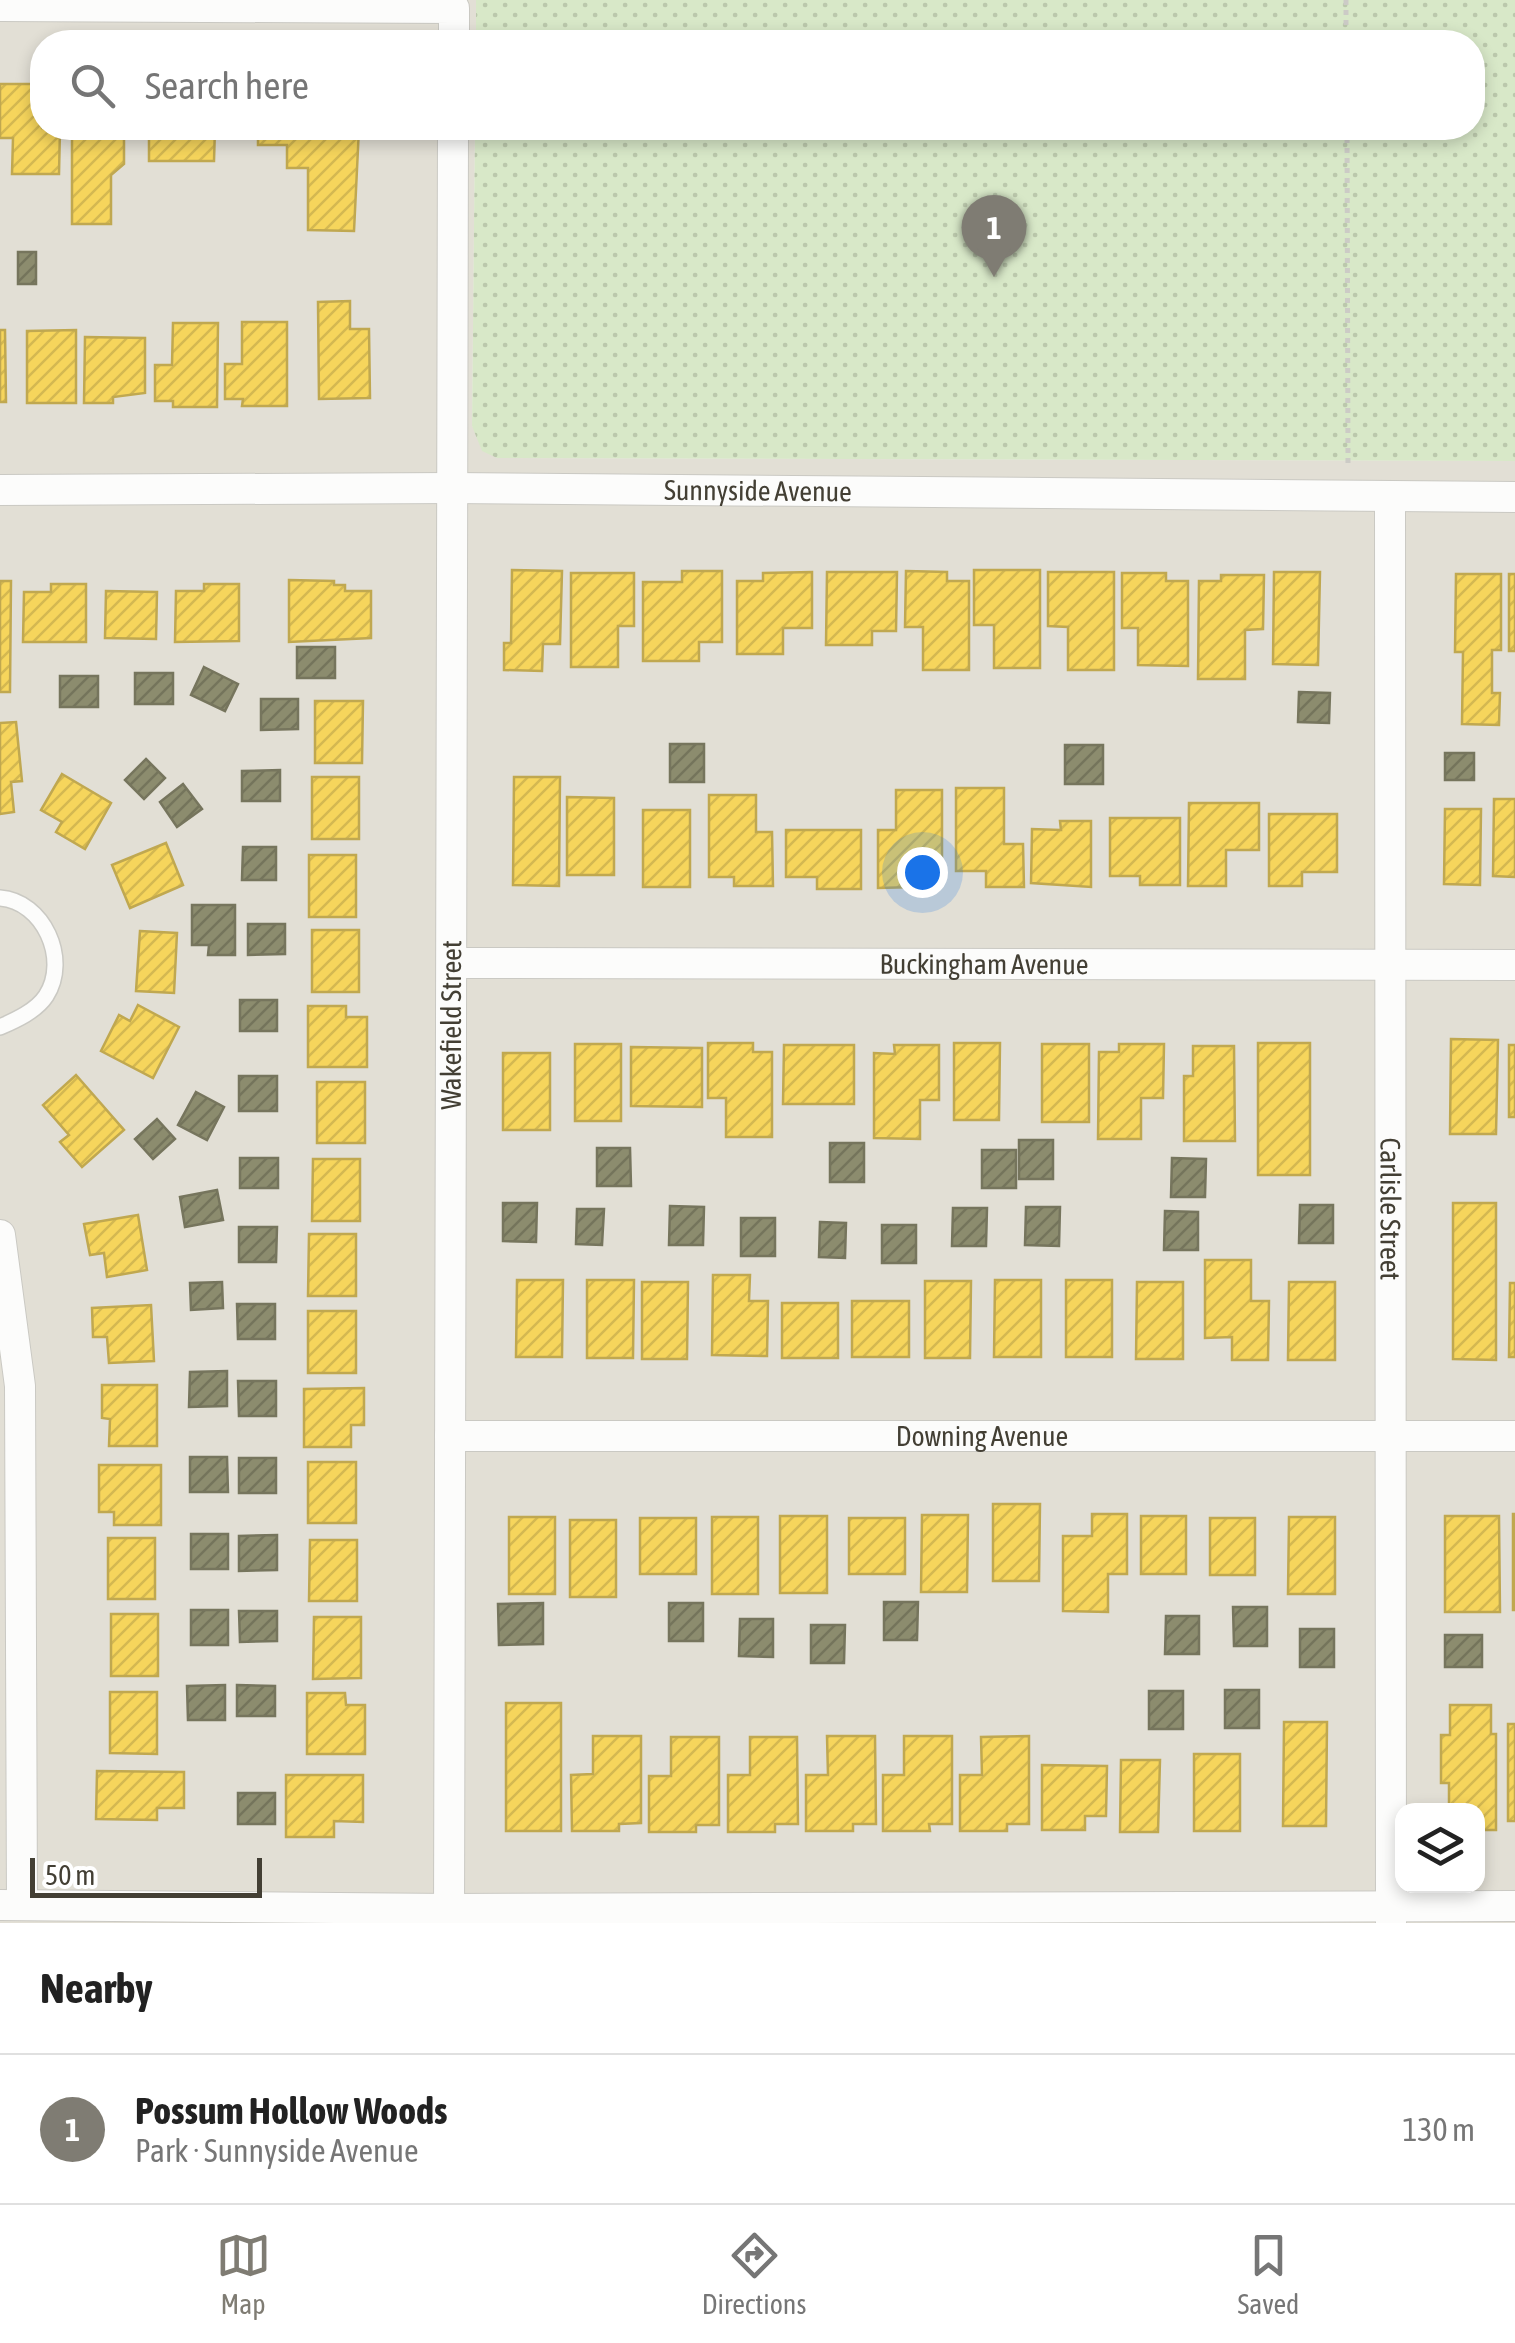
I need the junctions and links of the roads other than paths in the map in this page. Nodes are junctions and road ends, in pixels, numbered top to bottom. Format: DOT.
graph roads {
  1 [pos="224,3"];
  2 [pos="0,6"];
  3 [pos="454,30"];
  4 [pos="454,140"];
  5 [pos="452,488"];
  6 [pos="0,490"];
  7 [pos="1390,497"];
  8 [pos="1515,497"];
  9 [pos="0,898"];
  10 [pos="452,962"];
  11 [pos="1388,965"];
  12 [pos="1515,965"];
  13 [pos="0,1027"];
  14 [pos="0,1235"];
  15 [pos="450,1436"];
  16 [pos="1392,1436"];
  17 [pos="1515,1436"];
  18 [pos="10,1484"];
  19 [pos="11,1905"];
  20 [pos="1515,1906"];
  21 [pos="1391,1915"];
  22 [pos="449,1916"];
  1 -- 2 [label="street"];
  1 -- 3 [label="street"];
  4 -- 5 [label="street, Wakefield Street"];
  5 -- 6 [label="street, Sunnyside Avenue"];
  5 -- 7 [label="street, Sunnyside Avenue"];
  5 -- 10 [label="street, Wakefield Street"];
  7 -- 8 [label="street, Sunnyside Avenue"];
  7 -- 11 [label="street, Carlisle Street"];
  9 -- 13 [label="lane"];
  10 -- 11 [label="street, Buckingham Avenue"];
  10 -- 15 [label="street, Wakefield Street"];
  11 -- 12 [label="street, Buckingham Avenue"];
  11 -- 16 [label="street, Carlisle Street"];
  14 -- 18 [label="street"];
  15 -- 16 [label="street, Downing Avenue"];
  15 -- 22 [label="street, Wakefield Street"];
  16 -- 17 [label="street, Downing Avenue"];
  16 -- 21 [label="street, Carlisle Street"];
  18 -- 19 [label="street"];
  19 -- 22 [label="street"];
  20 -- 21 [label="street"];
  21 -- 22 [label="street"];
}
